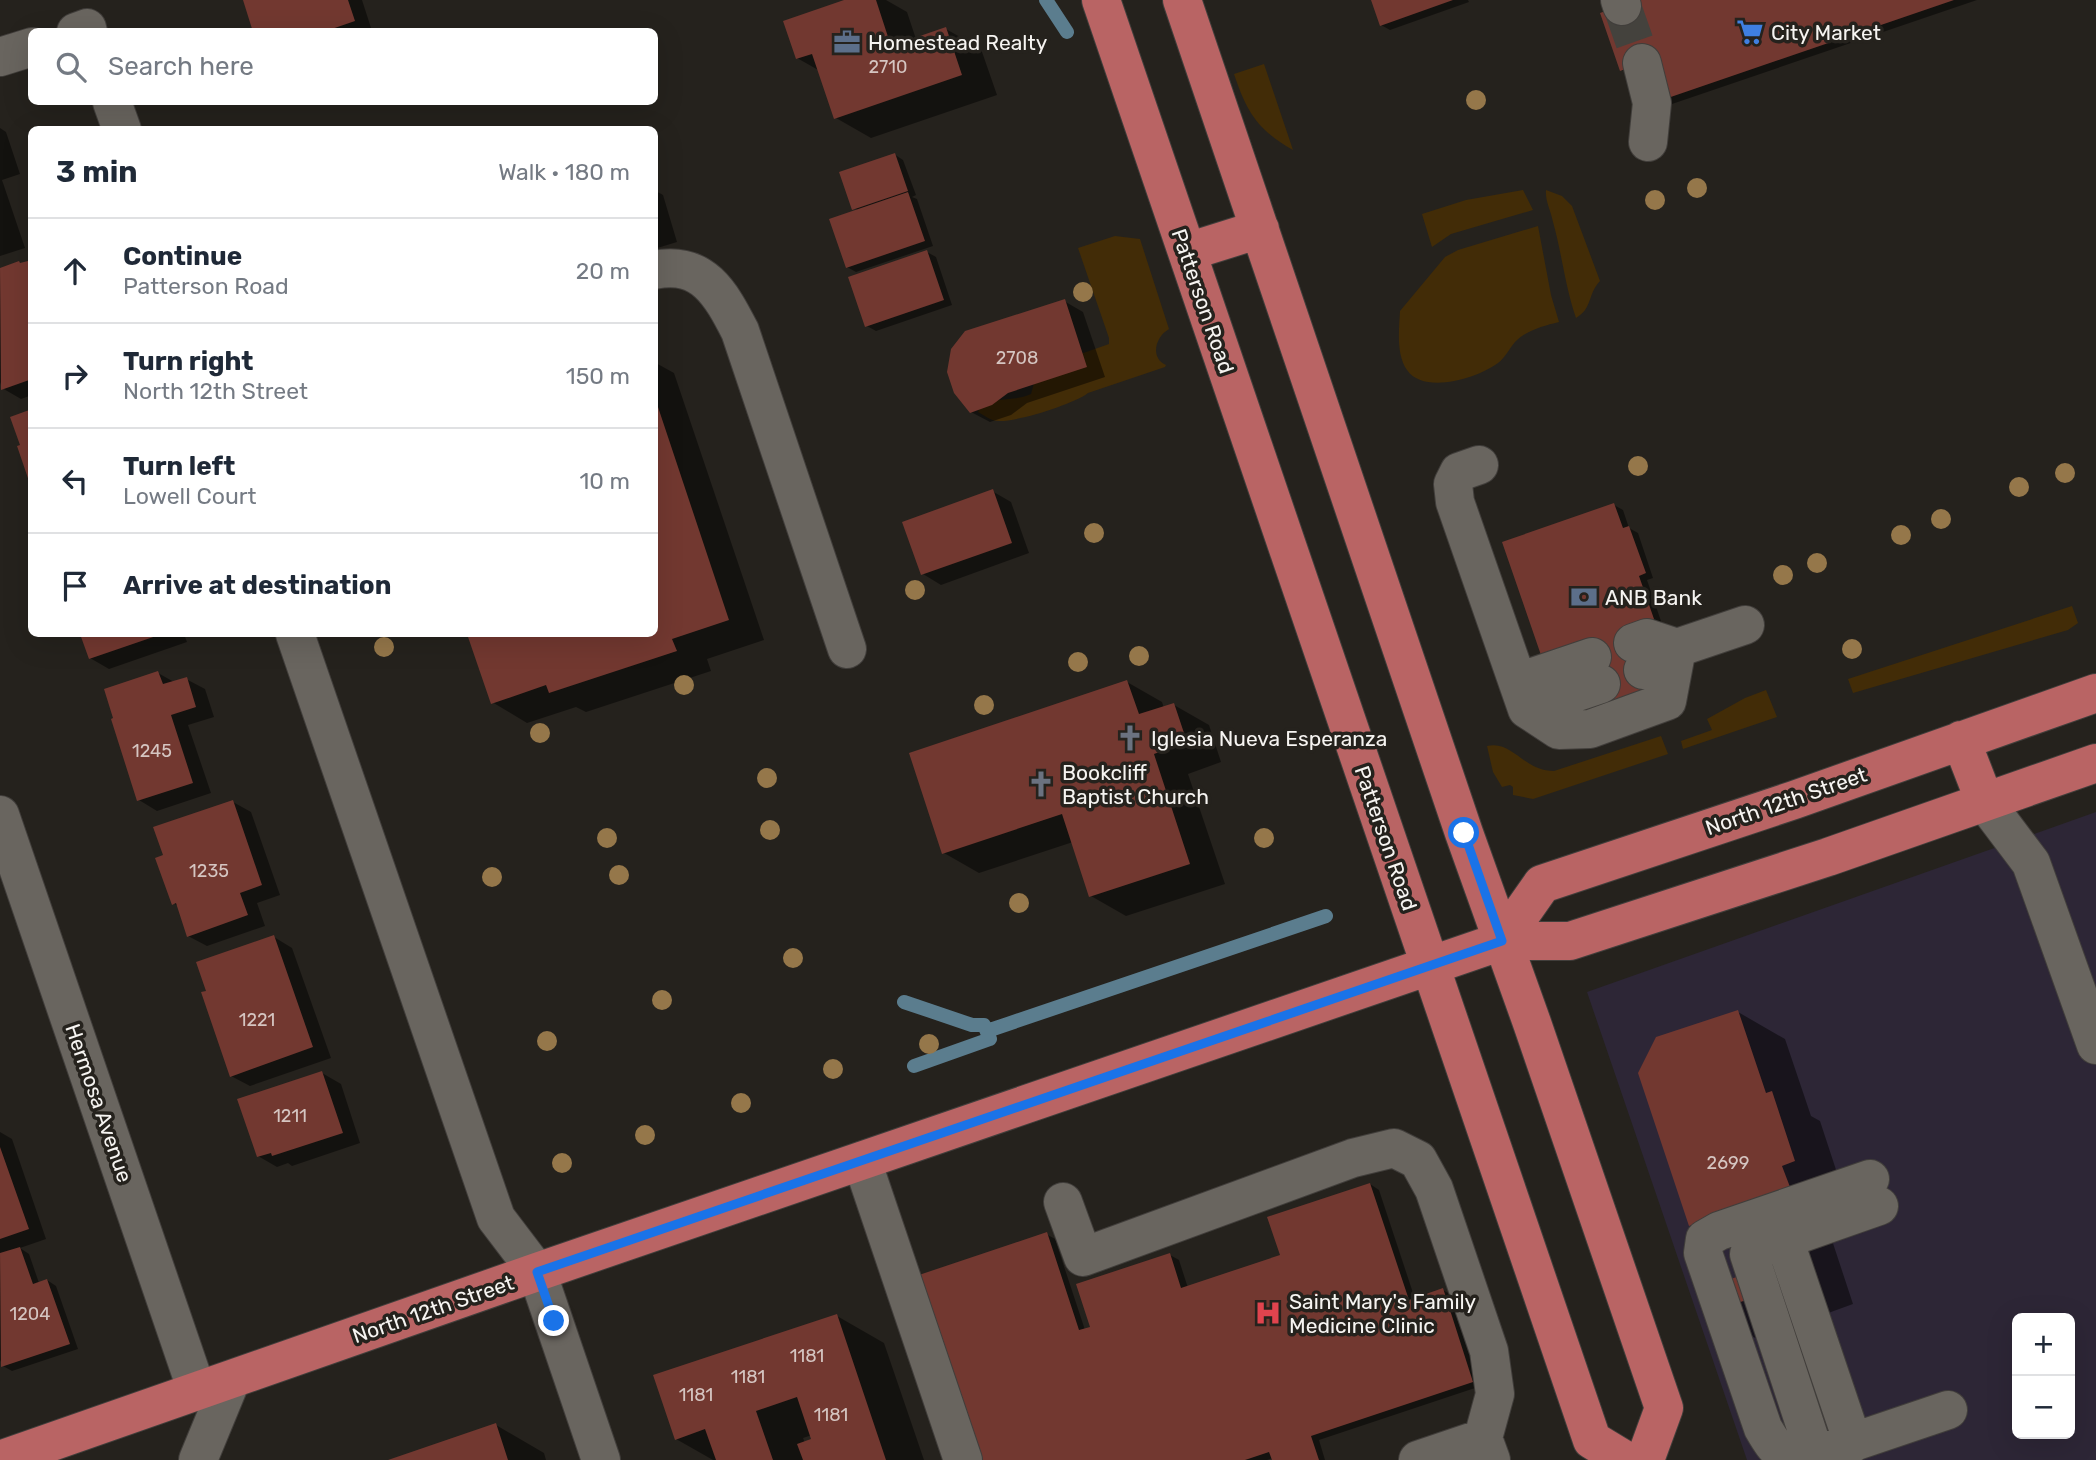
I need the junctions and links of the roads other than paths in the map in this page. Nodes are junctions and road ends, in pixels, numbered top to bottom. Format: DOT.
graph roads {
  1 [pos="1101,0"];
  2 [pos="1182,0"];
  3 [pos="28,48"];
  4 [pos="0,57"];
  5 [pos="1642,63"];
  6 [pos="113,105"];
  7 [pos="121,126"];
  8 [pos="1648,142"];
  9 [pos="1259,229"];
  10 [pos="1187,252"];
  11 [pos="658,269"];
  12 [pos="1479,465"];
  13 [pos="1745,625"];
  14 [pos="296,637"];
  15 [pos="1677,648"];
  16 [pos="847,649"];
  17 [pos="1638,656"];
  18 [pos="1597,670"];
  19 [pos="2096,693"];
  20 [pos="1523,696"];
  21 [pos="1961,740"];
  22 [pos="2096,763"];
  23 [pos="1985,802"];
  24 [pos="0,815"];
  25 [pos="1502,941"];
  26 [pos="1430,967"];
  27 [pos="2096,1045"];
  28 [pos="862,1161"];
  29 [pos="1063,1202"];
  30 [pos="537,1272"];
  31 [pos="214,1386"];
  32 [pos="1948,1410"];
  33 [pos="1487,1449"];
  34 [pos="1824,1451"];
  35 [pos="0,1460"];
  36 [pos="198,1460"];
  37 [pos="601,1460"];
  38 [pos="963,1460"];
  39 [pos="1418,1460"];
  40 [pos="1625,1460"];
  41 [pos="1645,1460"];
  1 -- 10 [label="main road, Patterson Road"];
  2 -- 9 [label="main road"];
  3 -- 4 [label="street"];
  5 -- 8 [label="street"];
  6 -- 7 [label="street"];
  9 -- 10 [label="main road"];
  9 -- 25 [label="main road"];
  10 -- 26 [label="main road, Patterson Road"];
  11 -- 16 [label="street"];
  12 -- 20 [label="street"];
  13 -- 15 [label="street"];
  14 -- 30 [label="street"];
  15 -- 17 [label="street"];
  15 -- 20 [label="street"];
  18 -- 20 [label="street"];
  19 -- 21 [label="main road, North 12th Street"];
  21 -- 23 [label="main road"];
  21 -- 25 [label="main road, North 12th Street"];
  22 -- 23 [label="main road, North 12th Street"];
  23 -- 25 [label="main road, North 12th Street"];
  23 -- 27 [label="street"];
  24 -- 31 [label="street, Hermosa Avenue"];
  25 -- 26 [label="main road, North 12th Street"];
  25 -- 41 [label="main road"];
  26 -- 28 [label="main road, North 12th Street"];
  26 -- 40 [label="main road, Patterson Road"];
  28 -- 30 [label="main road, North 12th Street"];
  28 -- 38 [label="street"];
  29 -- 33 [label="street"];
  30 -- 31 [label="main road, North 12th Street"];
  30 -- 37 [label="street"];
  31 -- 35 [label="main road, North 12th Street"];
  31 -- 36 [label="street"];
  32 -- 34 [label="street"];
  33 -- 39 [label="street"];
  34 -- 34 [label="street"];
}
